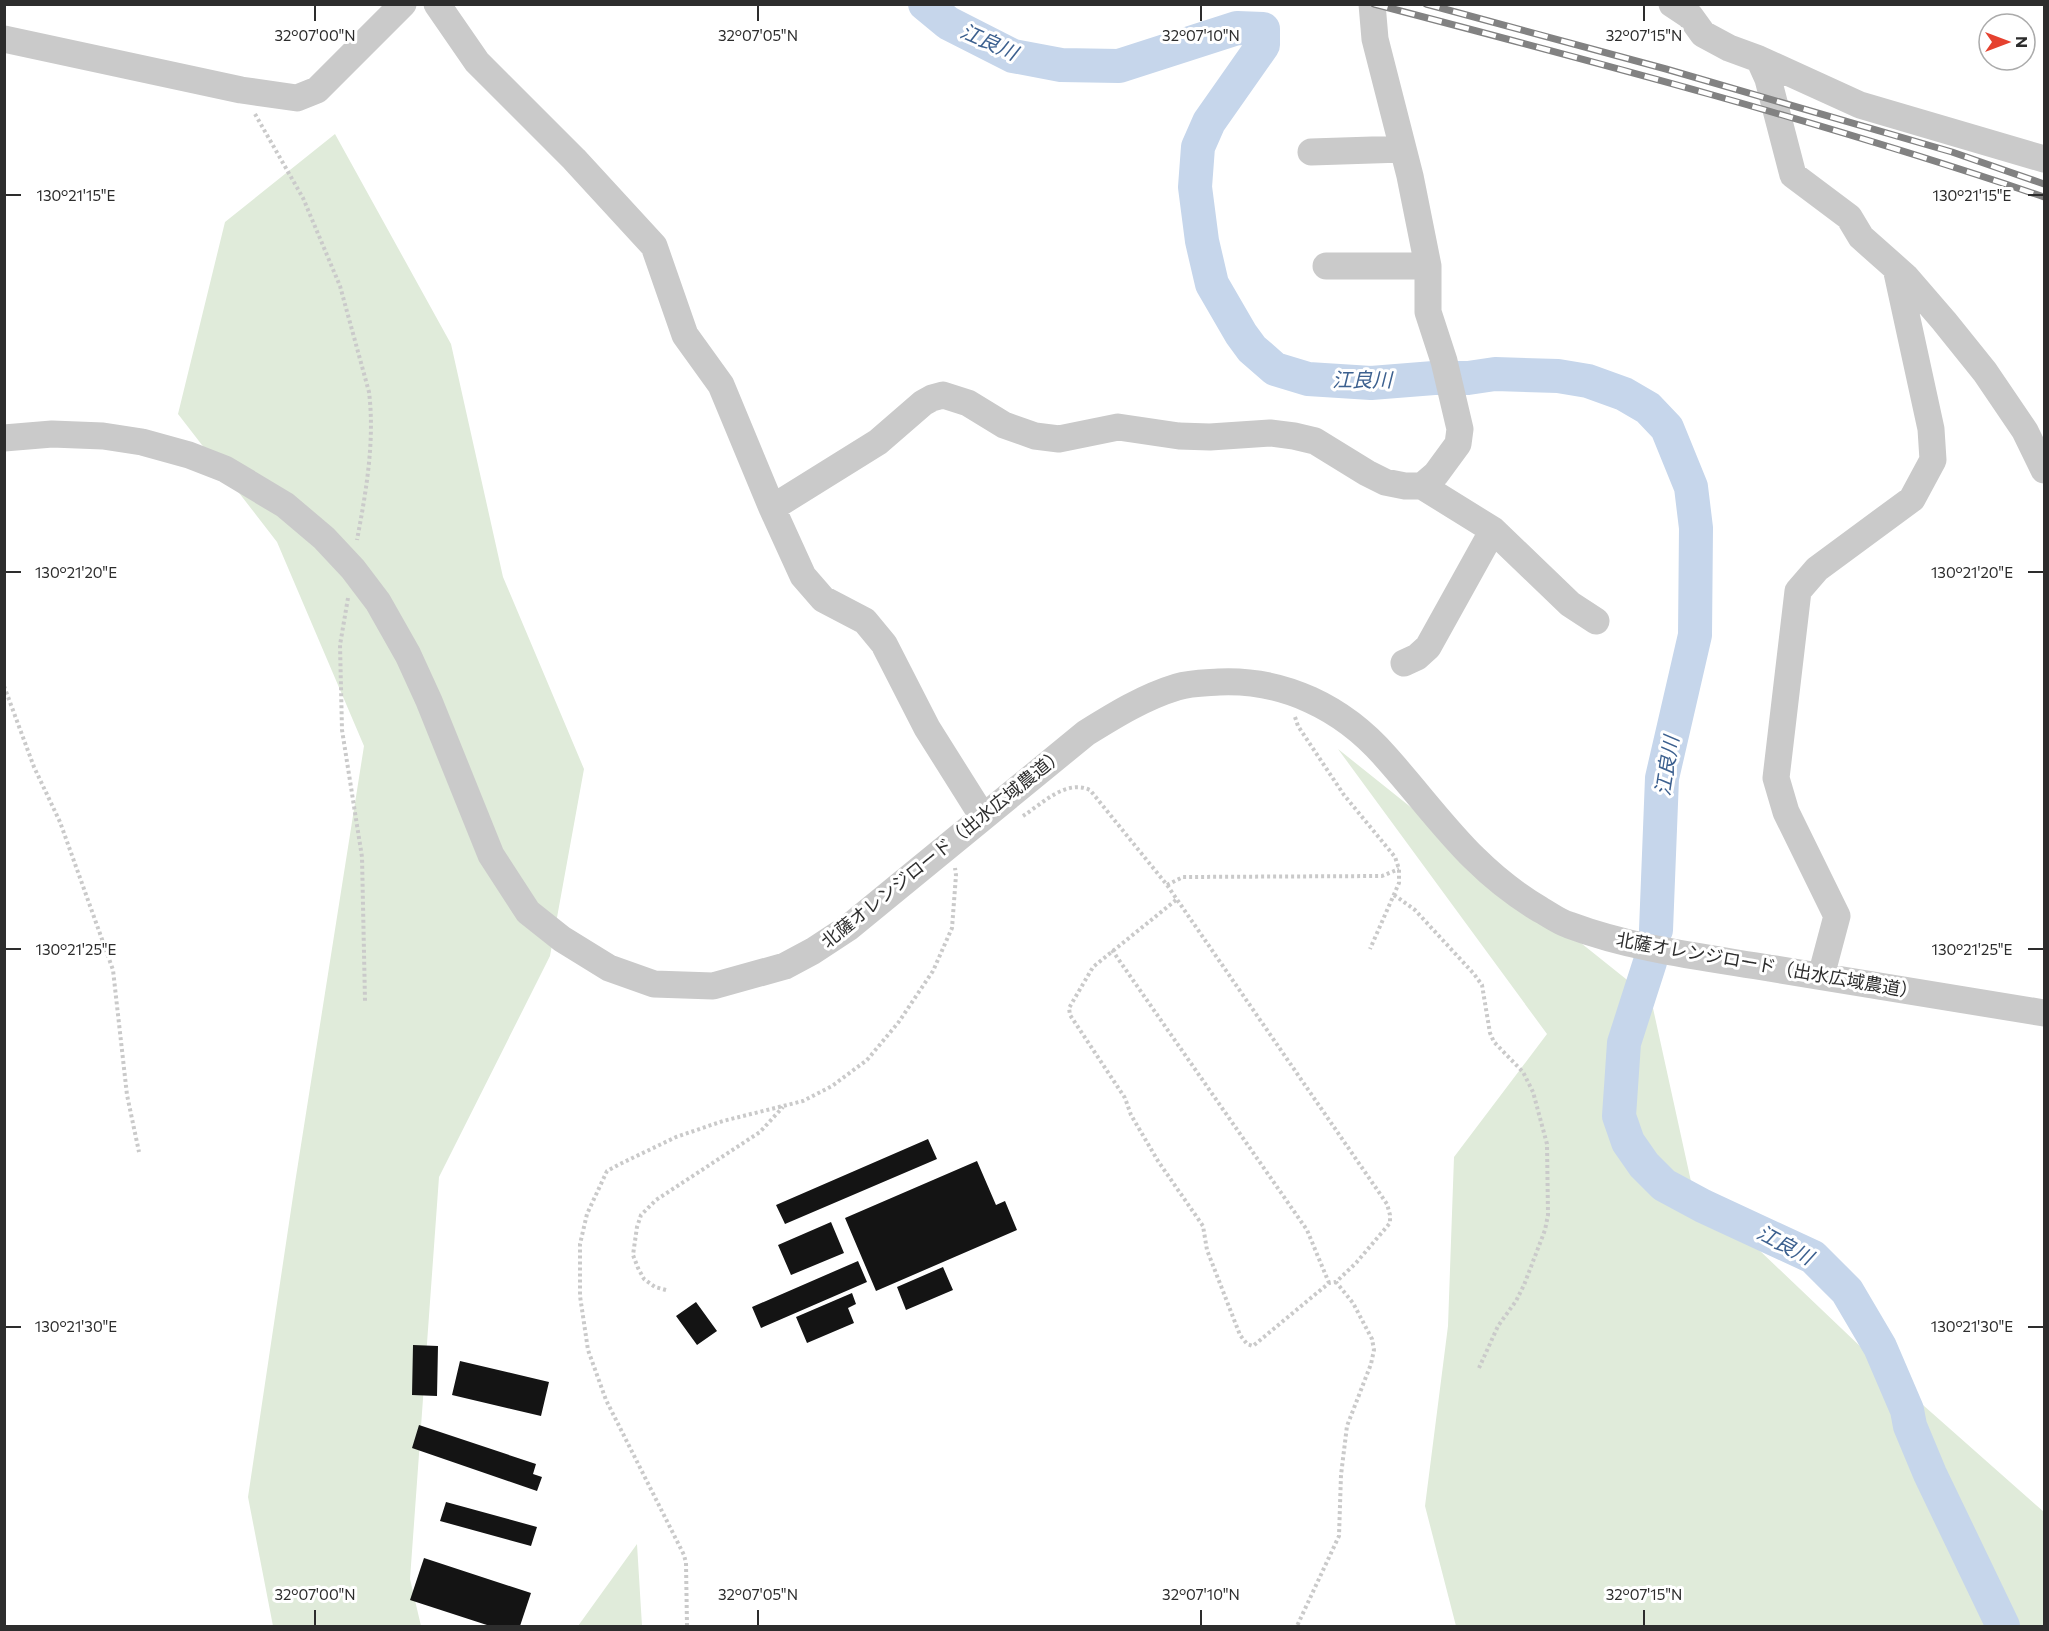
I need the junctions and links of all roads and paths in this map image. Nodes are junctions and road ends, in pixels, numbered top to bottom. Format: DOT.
graph roads {
  1 [pos="403,4"];
  2 [pos="437,4"];
  3 [pos="1372,4"];
  4 [pos="1683,8"];
  5 [pos="4,39"];
  6 [pos="1764,69"];
  7 [pos="241,90"];
  8 [pos="1403,149"];
  9 [pos="1311,152"];
  10 [pos="2044,159"];
  11 [pos="1326,266"];
  12 [pos="1428,267"];
  13 [pos="1896,268"];
  14 [pos="4,438"];
  15 [pos="2044,470"];
  16 [pos="1422,486"];
  17 [pos="772,508"];
  18 [pos="1493,530"];
  19 [pos="353,569"];
  20 [pos="1596,621"];
  21 [pos="1404,663"];
  22 [pos="4,686"];
  23 [pos="1288,690"];
  24 [pos="983,817"];
  25 [pos="1015,822"];
  26 [pos="950,844"];
  27 [pos="1399,869"];
  28 [pos="1167,885"];
  29 [pos="1394,895"];
  30 [pos="1176,900"];
  31 [pos="1370,949"];
  32 [pos="1112,950"];
  33 [pos="1821,976"];
  34 [pos="365,1001"];
  35 [pos="2044,1013"];
  36 [pos="783,1106"];
  37 [pos="139,1152"];
  38 [pos="1336,1282"];
  39 [pos="1329,1283"];
  40 [pos="666,1290"];
  41 [pos="1479,1368"];
  42 [pos="687,1626"];
  43 [pos="1297,1626"];
  1 -- 7 [label="street"];
  2 -- 17 [label="street"];
  3 -- 8 [label="street"];
  4 -- 6 [label="street"];
  5 -- 7 [label="street"];
  6 -- 10 [label="street"];
  6 -- 13 [label="street"];
  7 -- 19 [label="path"];
  8 -- 9 [label="street"];
  8 -- 12 [label="street"];
  11 -- 12 [label="street"];
  12 -- 16 [label="street"];
  13 -- 15 [label="street"];
  13 -- 33 [label="street"];
  14 -- 19 [label="street, 北薩オレンジロード（出水広域農道）"];
  16 -- 17 [label="street"];
  16 -- 18 [label="street"];
  17 -- 24 [label="street"];
  18 -- 20 [label="street"];
  18 -- 21 [label="street"];
  19 -- 26 [label="street, 北薩オレンジロード（出水広域農道）"];
  19 -- 34 [label="path"];
  22 -- 37 [label="path"];
  23 -- 24 [label="street, 北薩オレンジロード（出水広域農道）"];
  23 -- 27 [label="path"];
  23 -- 33 [label="street, 北薩オレンジロード（出水広域農道）"];
  24 -- 26 [label="street, 北薩オレンジロード（出水広域農道）"];
  25 -- 28 [label="path"];
  26 -- 36 [label="path"];
  27 -- 28 [label="path"];
  27 -- 29 [label="path"];
  28 -- 30 [label="path"];
  29 -- 31 [label="path"];
  29 -- 41 [label="path"];
  30 -- 32 [label="path"];
  30 -- 38 [label="path"];
  32 -- 39 [label="path"];
  32 -- 39 [label="path"];
  33 -- 35 [label="street, 北薩オレンジロード（出水広域農道）"];
  36 -- 40 [label="path"];
  36 -- 42 [label="path"];
  38 -- 39 [label="path"];
  38 -- 43 [label="path"];
}
